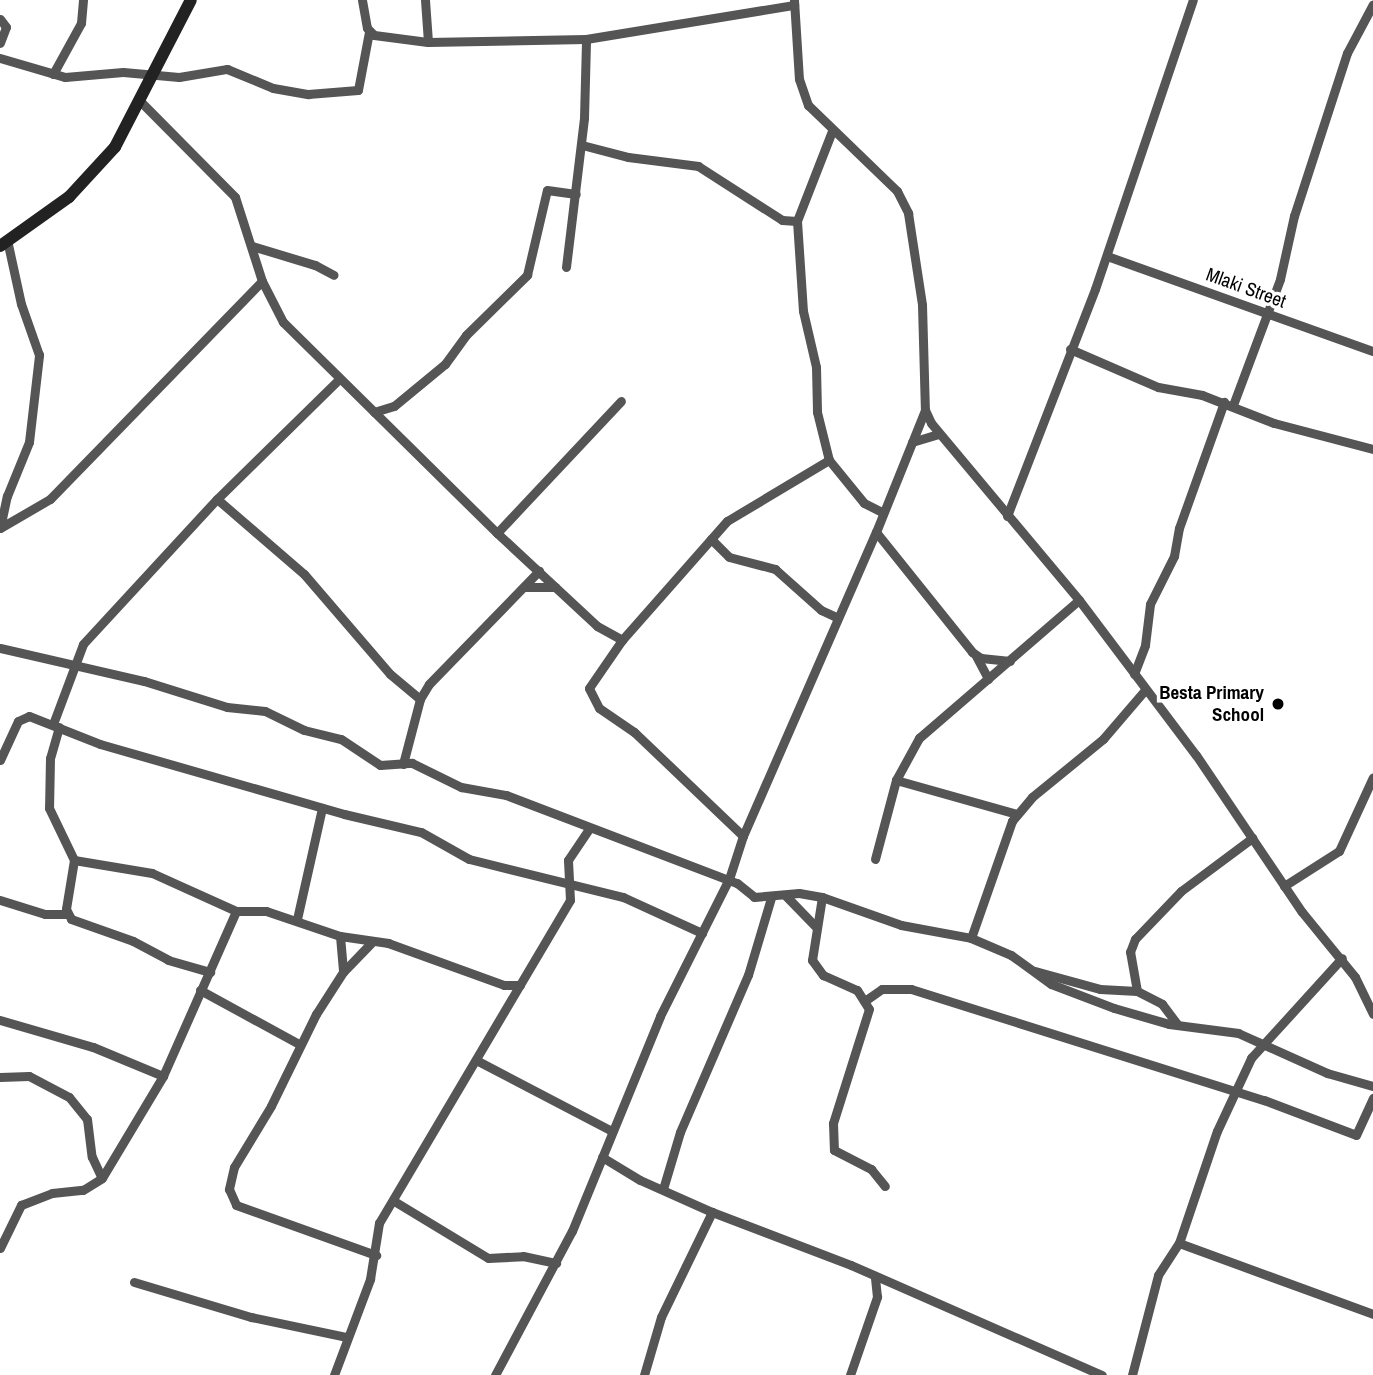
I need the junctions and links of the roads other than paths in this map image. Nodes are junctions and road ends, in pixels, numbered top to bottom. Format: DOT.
graph roads {
  1 [pos="83,0"];
  2 [pos="191,0"];
  3 [pos="362,0"];
  4 [pos="425,0"];
  5 [pos="1193,0"];
  6 [pos="794,2"];
  7 [pos="1373,4"];
  8 [pos="0,19"];
  9 [pos="369,32"];
  10 [pos="586,39"];
  11 [pos="428,42"];
  12 [pos="0,43"];
  13 [pos="0,58"];
  14 [pos="53,75"];
  15 [pos="153,76"];
  16 [pos="140,102"];
  17 [pos="832,131"];
  18 [pos="582,145"];
  19 [pos="576,194"];
  20 [pos="797,221"];
  21 [pos="4,243"];
  22 [pos="252,246"];
  23 [pos="1107,256"];
  24 [pos="566,267"];
  25 [pos="334,275"];
  26 [pos="262,281"];
  27 [pos="1267,315"];
  28 [pos="1070,349"];
  29 [pos="1373,351"];
  30 [pos="338,380"];
  31 [pos="621,401"];
  32 [pos="1229,404"];
  33 [pos="925,410"];
  34 [pos="374,412"];
  35 [pos="938,434"];
  36 [pos="912,442"];
  37 [pos="1373,449"];
  38 [pos="829,460"];
  39 [pos="217,499"];
  40 [pos="882,512"];
  41 [pos="1007,516"];
  42 [pos="0,528"];
  43 [pos="876,532"];
  44 [pos="497,533"];
  45 [pos="711,539"];
  46 [pos="539,571"];
  47 [pos="525,587"];
  48 [pos="556,587"];
  49 [pos="1079,600"];
  50 [pos="836,617"];
  51 [pos="622,640"];
  52 [pos="0,648"];
  53 [pos="976,656"];
  54 [pos="1010,661"];
  55 [pos="72,665"];
  56 [pos="1134,674"];
  57 [pos="988,679"];
  58 [pos="1145,690"];
  59 [pos="420,699"];
  60 [pos="56,726"];
  61 [pos="0,760"];
  62 [pos="402,764"];
  63 [pos="1373,777"];
  64 [pos="896,780"];
  65 [pos="1370,797"];
  66 [pos="322,808"];
  67 [pos="1017,814"];
  68 [pos="589,829"];
  69 [pos="743,836"];
  70 [pos="1252,838"];
  71 [pos="875,859"];
  72 [pos="74,860"];
  73 [pos="729,880"];
  74 [pos="570,885"];
  75 [pos="1284,886"];
  76 [pos="785,895"];
  77 [pos="822,897"];
  78 [pos="771,898"];
  79 [pos="0,900"];
  80 [pos="236,911"];
  81 [pos="66,914"];
  82 [pos="297,919"];
  83 [pos="815,926"];
  84 [pos="702,933"];
  85 [pos="340,936"];
  86 [pos="971,937"];
  87 [pos="371,943"];
  88 [pos="1342,958"];
  89 [pos="1033,971"];
  90 [pos="210,972"];
  91 [pos="343,972"];
  92 [pos="504,985"];
  93 [pos="520,985"];
  94 [pos="200,990"];
  95 [pos="1137,991"];
  96 [pos="513,997"];
  97 [pos="866,1000"];
  98 [pos="1373,1014"];
  99 [pos="0,1020"];
  100 [pos="1178,1025"];
  101 [pos="299,1044"];
  102 [pos="1267,1044"];
  103 [pos="476,1060"];
  104 [pos="163,1076"];
  105 [pos="0,1077"];
  106 [pos="1373,1086"];
  107 [pos="1236,1091"];
  108 [pos="1373,1098"];
  109 [pos="612,1131"];
  110 [pos="602,1157"];
  111 [pos="102,1178"];
  112 [pos="885,1186"];
  113 [pos="663,1189"];
  114 [pos="394,1201"];
  115 [pos="712,1212"];
  116 [pos="1179,1243"];
  117 [pos="0,1248"];
  118 [pos="376,1255"];
  119 [pos="556,1263"];
  120 [pos="875,1278"];
  121 [pos="134,1282"];
  122 [pos="891,1284"];
  123 [pos="877,1297"];
  124 [pos="1373,1314"];
  125 [pos="347,1337"];
  126 [pos="334,1375"];
  127 [pos="495,1375"];
  128 [pos="643,1375"];
  129 [pos="850,1375"];
  130 [pos="1102,1375"];
  131 [pos="1132,1375"];
  1 -- 14 [label="street"];
  2 -- 15 [label="street"];
  3 -- 9 [label="street"];
  4 -- 11 [label="street"];
  5 -- 23 [label="street"];
  6 -- 10 [label="street"];
  6 -- 17 [label="street"];
  7 -- 27 [label="street"];
  8 -- 12 [label="street"];
  9 -- 11 [label="street"];
  9 -- 15 [label="street"];
  10 -- 11 [label="street"];
  10 -- 18 [label="street"];
  13 -- 14 [label="street"];
  14 -- 15 [label="street"];
  15 -- 16 [label="street"];
  16 -- 21 [label="street"];
  16 -- 22 [label="street"];
  17 -- 20 [label="street"];
  17 -- 33 [label="street"];
  18 -- 19 [label="street"];
  18 -- 20 [label="street"];
  19 -- 24 [label="street"];
  19 -- 34 [label="street"];
  20 -- 38 [label="street"];
  21 -- 42 [label="street"];
  22 -- 25 [label="street"];
  22 -- 26 [label="street"];
  23 -- 27 [label="street, Mlaki Street"];
  23 -- 28 [label="street"];
  26 -- 30 [label="street"];
  26 -- 42 [label="street"];
  27 -- 29 [label="street, Mlaki Street"];
  27 -- 32 [label="street"];
  28 -- 32 [label="street"];
  28 -- 41 [label="street"];
  30 -- 34 [label="street"];
  30 -- 39 [label="street"];
  31 -- 44 [label="street"];
  32 -- 37 [label="street"];
  32 -- 56 [label="street"];
  33 -- 35 [label="street"];
  33 -- 36 [label="street"];
  34 -- 44 [label="street"];
  35 -- 36 [label="street"];
  35 -- 41 [label="street"];
  36 -- 40 [label="street"];
  38 -- 40 [label="street"];
  38 -- 45 [label="street"];
  39 -- 55 [label="street"];
  39 -- 59 [label="street"];
  40 -- 43 [label="street"];
  41 -- 49 [label="street"];
  43 -- 50 [label="street"];
  43 -- 53 [label="street"];
  44 -- 46 [label="street"];
  45 -- 50 [label="street"];
  45 -- 51 [label="street"];
  46 -- 47 [label="street"];
  46 -- 48 [label="street"];
  47 -- 48 [label="street"];
  47 -- 59 [label="street"];
  48 -- 51 [label="street"];
  49 -- 54 [label="street"];
  49 -- 56 [label="street"];
  50 -- 69 [label="street"];
  51 -- 69 [label="street"];
  52 -- 55 [label="street"];
  53 -- 54 [label="street"];
  53 -- 57 [label="street"];
  54 -- 57 [label="street"];
  55 -- 60 [label="street"];
  55 -- 62 [label="street"];
  56 -- 58 [label="street"];
  57 -- 64 [label="street"];
  58 -- 67 [label="street"];
  58 -- 70 [label="street"];
  59 -- 62 [label="street"];
  60 -- 61 [label="street"];
  60 -- 66 [label="street"];
  60 -- 72 [label="street"];
  62 -- 68 [label="street"];
  63 -- 65 [label="street"];
  64 -- 67 [label="street"];
  64 -- 71 [label="street"];
  65 -- 75 [label="street"];
  66 -- 74 [label="street"];
  66 -- 82 [label="street"];
  67 -- 86 [label="street"];
  68 -- 73 [label="street"];
  68 -- 74 [label="street"];
  69 -- 73 [label="street"];
  70 -- 75 [label="street"];
  70 -- 95 [label="street"];
  72 -- 80 [label="street"];
  72 -- 81 [label="street"];
  73 -- 78 [label="street"];
  73 -- 84 [label="street"];
  74 -- 84 [label="street"];
  74 -- 93 [label="street"];
  75 -- 88 [label="street"];
  76 -- 77 [label="street"];
  76 -- 78 [label="street"];
  76 -- 83 [label="street"];
  77 -- 83 [label="street"];
  77 -- 86 [label="street"];
  78 -- 113 [label="street"];
  79 -- 81 [label="street"];
  80 -- 82 [label="street"];
  80 -- 90 [label="street"];
  81 -- 90 [label="street"];
  82 -- 85 [label="street"];
  83 -- 97 [label="street"];
  84 -- 109 [label="street"];
  85 -- 87 [label="street"];
  85 -- 91 [label="street"];
  86 -- 89 [label="street"];
  87 -- 91 [label="street"];
  87 -- 92 [label="street"];
  88 -- 98 [label="street"];
  88 -- 102 [label="street"];
  89 -- 95 [label="street"];
  89 -- 100 [label="street"];
  90 -- 94 [label="street"];
  91 -- 101 [label="street"];
  92 -- 93 [label="street"];
  92 -- 96 [label="street"];
  93 -- 96 [label="street"];
  94 -- 101 [label="street"];
  94 -- 104 [label="street"];
  95 -- 100 [label="street"];
  96 -- 103 [label="street"];
  97 -- 107 [label="street"];
  97 -- 112 [label="street"];
  99 -- 104 [label="street"];
  100 -- 102 [label="street"];
  101 -- 118 [label="street"];
  102 -- 106 [label="street"];
  102 -- 107 [label="street"];
  103 -- 109 [label="street"];
  103 -- 114 [label="street"];
  104 -- 111 [label="street"];
  105 -- 111 [label="street"];
  107 -- 108 [label="street"];
  107 -- 116 [label="street"];
  109 -- 110 [label="street"];
  110 -- 113 [label="street"];
  110 -- 119 [label="street"];
  111 -- 117 [label="street"];
  113 -- 115 [label="street"];
  114 -- 118 [label="street"];
  114 -- 119 [label="street"];
  115 -- 120 [label="street"];
  115 -- 128 [label="street"];
  116 -- 124 [label="street"];
  116 -- 131 [label="street"];
  118 -- 125 [label="street"];
  119 -- 127 [label="street"];
  120 -- 122 [label="street"];
  120 -- 123 [label="street"];
  121 -- 125 [label="street"];
  122 -- 123 [label="street"];
  122 -- 130 [label="street"];
  123 -- 129 [label="street"];
  125 -- 126 [label="street"];
}
